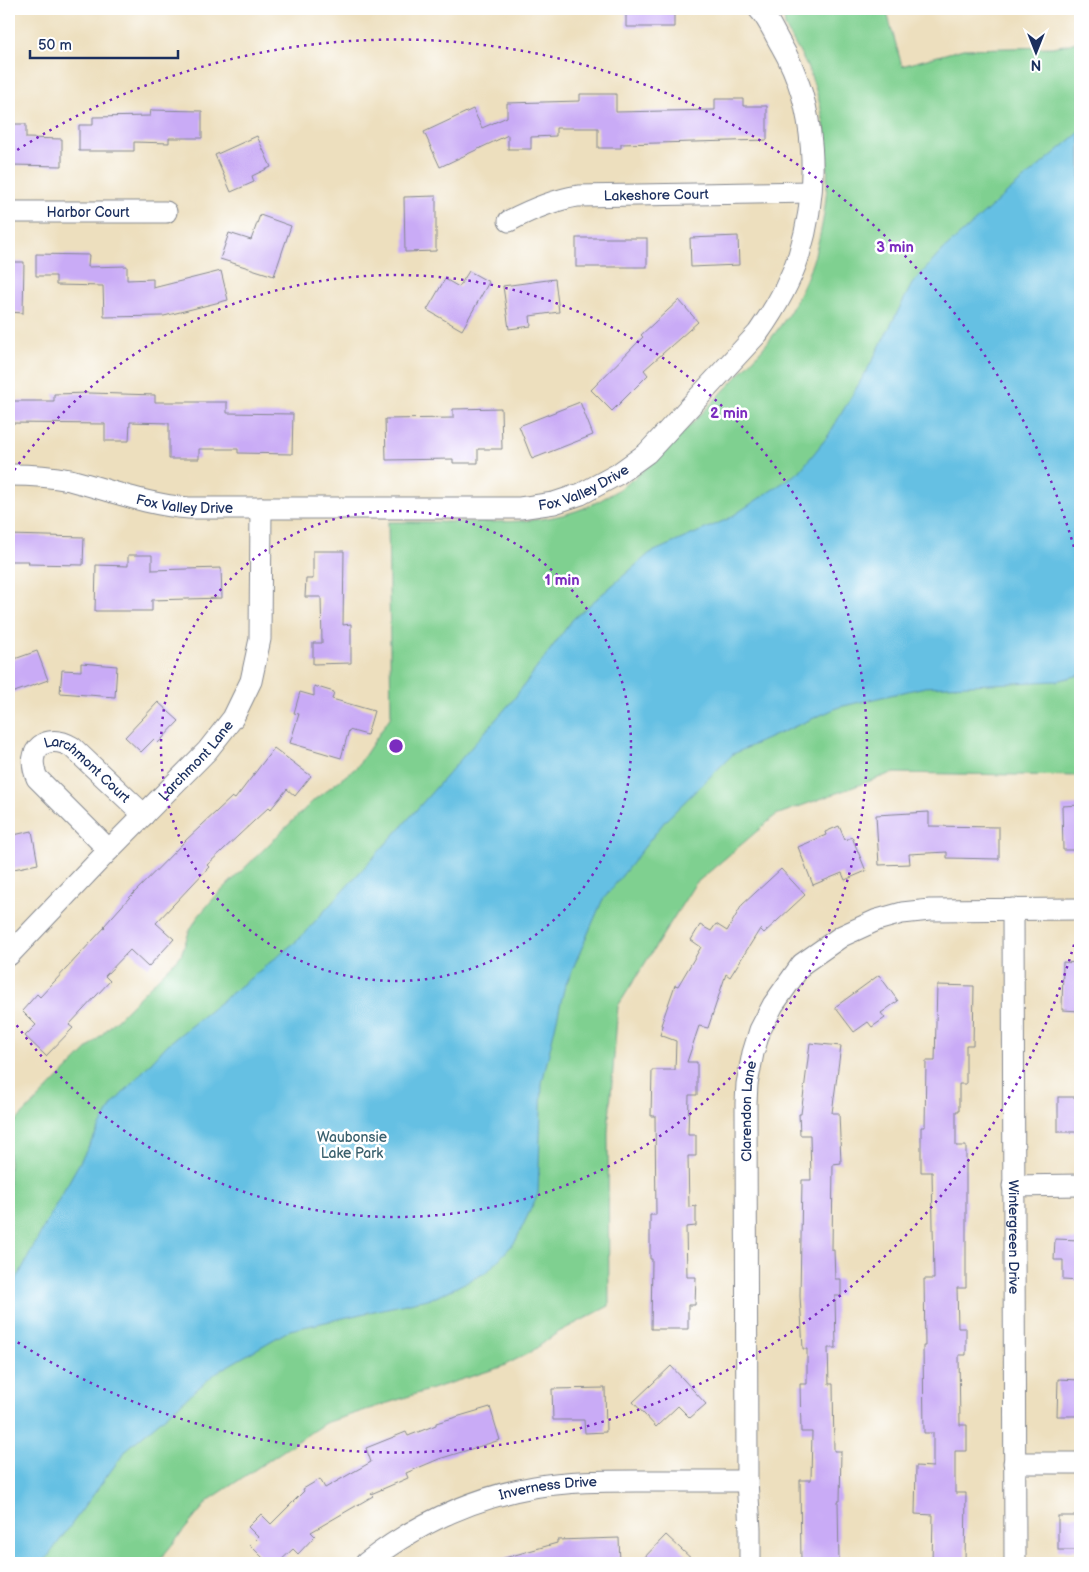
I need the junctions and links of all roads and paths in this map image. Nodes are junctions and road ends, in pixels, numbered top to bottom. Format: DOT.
graph roads {
  1 [pos="762,10"];
  2 [pos="810,192"];
  3 [pos="9,212"];
  4 [pos="166,212"];
  5 [pos="509,221"];
  6 [pos="9,475"];
  7 [pos="261,508"];
  8 [pos="144,815"];
  9 [pos="109,850"];
  10 [pos="1013,909"];
  11 [pos="1080,909"];
  12 [pos="9,955"];
  13 [pos="1080,1185"];
  14 [pos="1013,1186"];
  15 [pos="1014,1463"];
  16 [pos="1080,1463"];
  17 [pos="747,1481"];
  18 [pos="366,1563"];
  19 [pos="750,1563"];
  20 [pos="1015,1563"];
  1 -- 2 [label="street, Fox Valley Drive"];
  2 -- 5 [label="street, Lakeshore Court"];
  2 -- 7 [label="street, Fox Valley Drive"];
  3 -- 4 [label="street, Harbor Court"];
  6 -- 7 [label="street, Fox Valley Drive"];
  7 -- 8 [label="street, Larchmont Lane"];
  8 -- 9 [label="street, Larchmont Lane"];
  8 -- 9 [label="street, Larchmont Court"];
  9 -- 12 [label="street, Larchmont Lane"];
  10 -- 11 [label="street, Clarendon Lane"];
  10 -- 14 [label="street, Wintergreen Drive"];
  10 -- 17 [label="street, Clarendon Lane"];
  13 -- 14 [label="street"];
  14 -- 15 [label="street, Wintergreen Drive"];
  15 -- 16 [label="street"];
  15 -- 20 [label="street, Wintergreen Drive"];
  17 -- 18 [label="street, Inverness Drive"];
  17 -- 19 [label="street, Clarendon Lane"];
}
